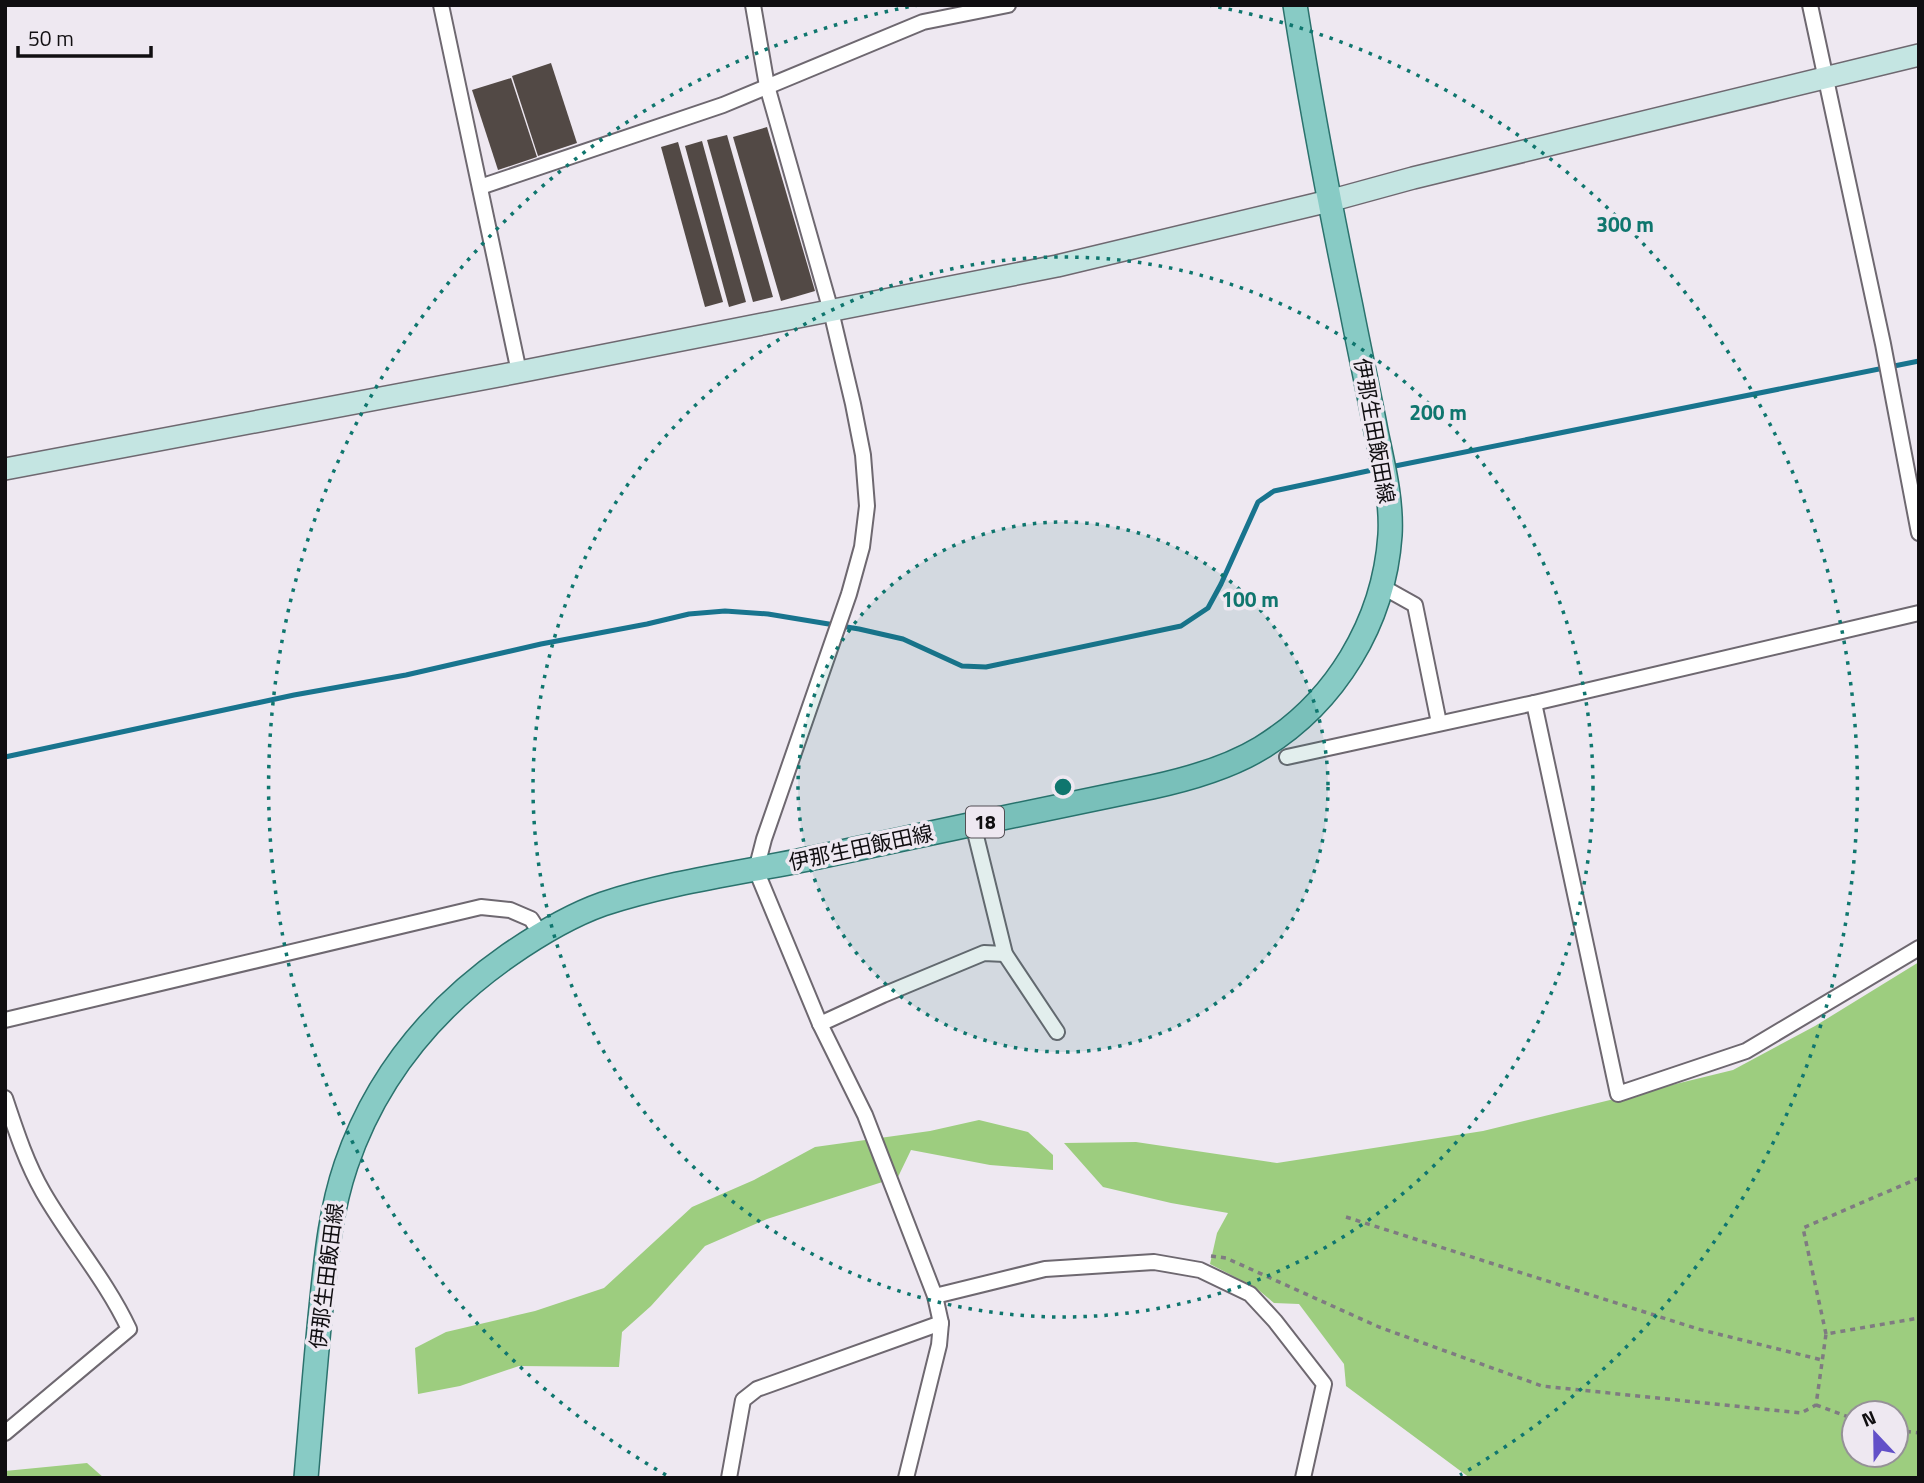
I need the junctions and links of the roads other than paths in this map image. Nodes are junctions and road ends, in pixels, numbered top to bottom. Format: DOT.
graph roads {
  1 [pos="441,5"];
  2 [pos="753,5"];
  3 [pos="1008,5"];
  4 [pos="1295,5"];
  5 [pos="1810,5"];
  6 [pos="1919,55"];
  7 [pos="1825,78"];
  8 [pos="767,86"];
  9 [pos="480,187"];
  10 [pos="1329,201"];
  11 [pos="831,311"];
  12 [pos="519,372"];
  13 [pos="5,469"];
  14 [pos="1919,533"];
  15 [pos="1381,586"];
  16 [pos="1919,613"];
  17 [pos="1534,704"];
  18 [pos="1439,723"];
  19 [pos="1287,757"];
  20 [pos="973,824"];
  21 [pos="756,870"];
  22 [pos="540,933"];
  23 [pos="1919,948"];
  24 [pos="1005,954"];
  25 [pos="5,1020"];
  26 [pos="820,1024"];
  27 [pos="1057,1032"];
  28 [pos="5,1098"];
  29 [pos="935,1296"];
  30 [pos="941,1323"];
  31 [pos="5,1433"];
  32 [pos="306,1478"];
  33 [pos="729,1478"];
  34 [pos="906,1478"];
  35 [pos="1303,1478"];
  1 -- 9 [label="street"];
  2 -- 8 [label="street"];
  3 -- 8 [label="street"];
  4 -- 10 [label="main road, 伊那生田飯田線 / 18"];
  5 -- 7 [label="street"];
  6 -- 7 [label="street"];
  7 -- 10 [label="street"];
  7 -- 14 [label="street"];
  8 -- 9 [label="street"];
  8 -- 11 [label="street"];
  9 -- 12 [label="street"];
  10 -- 11 [label="street"];
  10 -- 15 [label="main road, 伊那生田飯田線 / 18"];
  11 -- 12 [label="street"];
  11 -- 21 [label="street"];
  12 -- 13 [label="street"];
  15 -- 18 [label="street"];
  15 -- 20 [label="main road, 伊那生田飯田線 / 18"];
  16 -- 17 [label="street"];
  17 -- 18 [label="street"];
  17 -- 23 [label="street"];
  18 -- 19 [label="street"];
  20 -- 21 [label="main road, 伊那生田飯田線 / 18"];
  20 -- 24 [label="street"];
  21 -- 22 [label="main road, 伊那生田飯田線 / 18"];
  21 -- 26 [label="street"];
  22 -- 25 [label="street"];
  22 -- 32 [label="main road, 伊那生田飯田線 / 18"];
  24 -- 26 [label="street"];
  24 -- 27 [label="street"];
  26 -- 29 [label="street"];
  28 -- 31 [label="street"];
  29 -- 30 [label="street"];
  29 -- 35 [label="street"];
  30 -- 33 [label="street"];
  30 -- 34 [label="street"];
}
